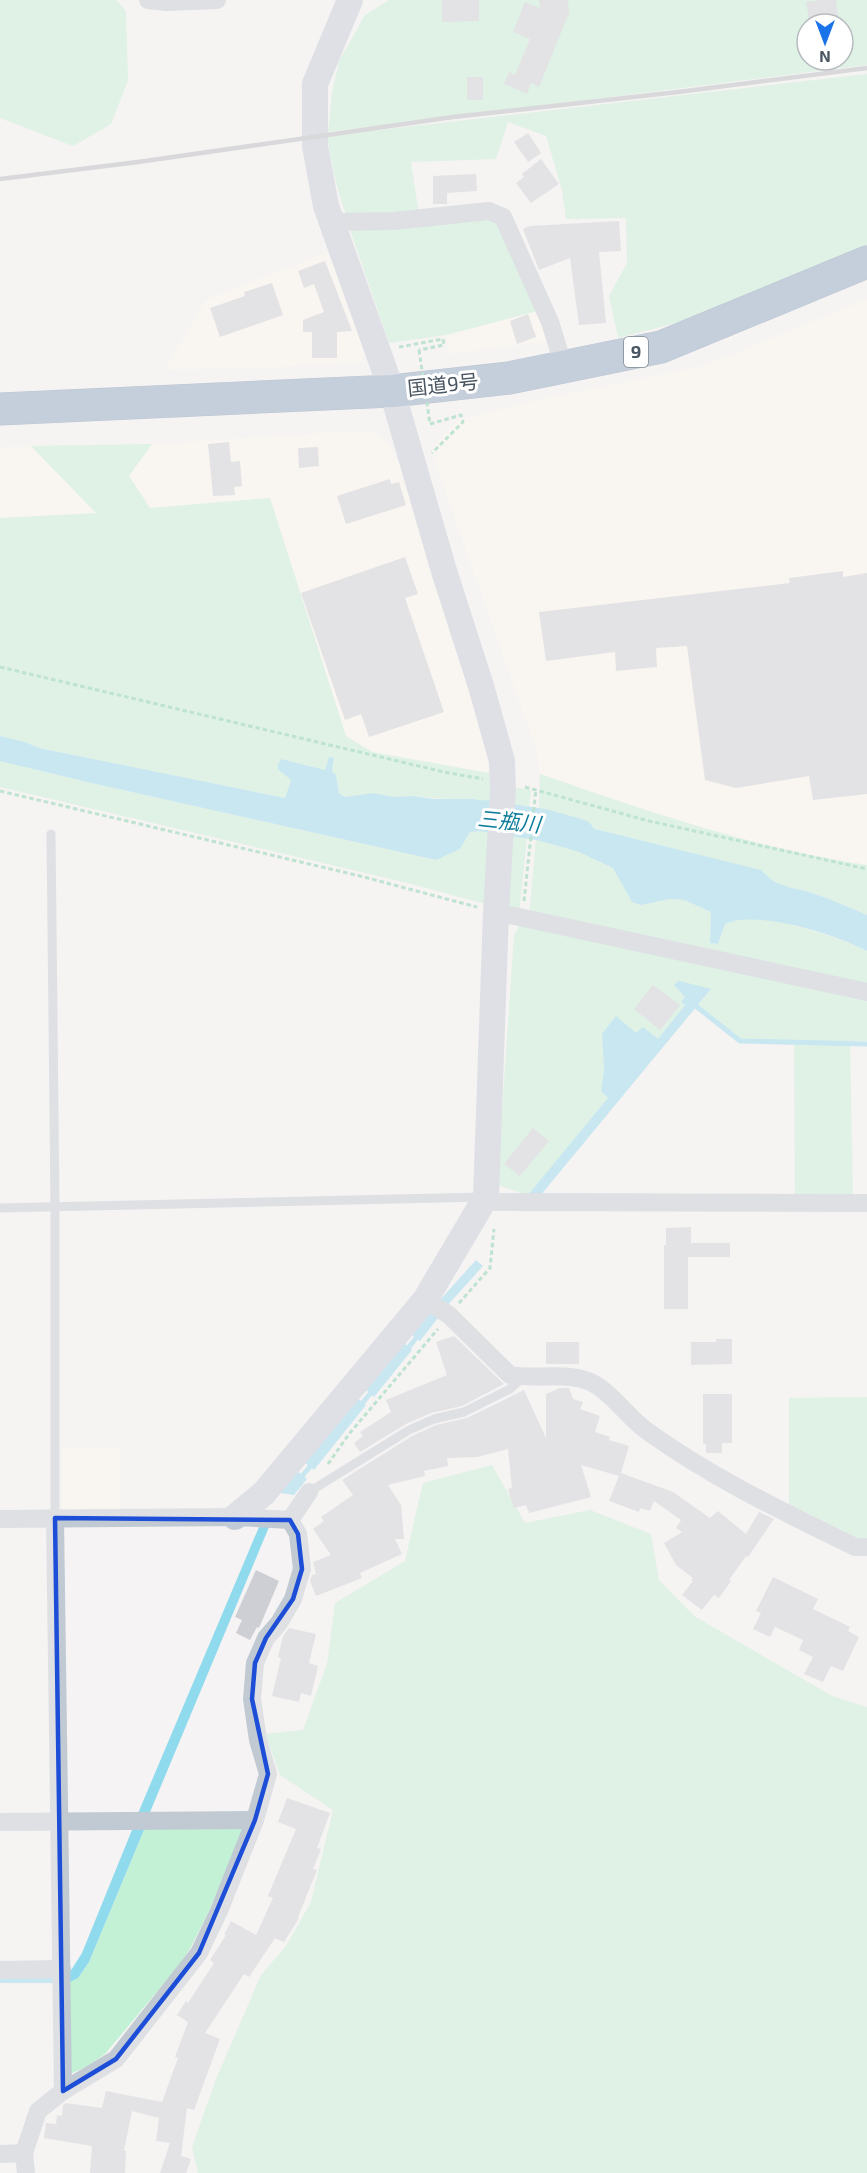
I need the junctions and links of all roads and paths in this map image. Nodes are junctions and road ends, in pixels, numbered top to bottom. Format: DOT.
graph roads {
  1 [pos="148,0"];
  2 [pos="217,0"];
  3 [pos="350,0"];
  4 [pos="332,222"];
  5 [pos="867,262"];
  6 [pos="399,347"];
  7 [pos="564,367"];
  8 [pos="392,391"];
  9 [pos="0,409"];
  10 [pos="429,456"];
  11 [pos="0,667"];
  12 [pos="503,787"];
  13 [pos="536,789"];
  14 [pos="0,791"];
  15 [pos="51,834"];
  16 [pos="867,869"];
  17 [pos="496,912"];
  18 [pos="523,919"];
  19 [pos="867,992"];
  20 [pos="491,1200"];
  21 [pos="867,1203"];
  22 [pos="55,1207"];
  23 [pos="0,1208"];
  24 [pos="438,1308"];
  25 [pos="523,1377"];
  26 [pos="309,1492"];
  27 [pos="235,1517"];
  28 [pos="55,1518"];
  29 [pos="0,1519"];
  30 [pos="290,1520"];
  31 [pos="867,1547"];
  32 [pos="255,1820"];
  33 [pos="0,1822"];
  34 [pos="60,1822"];
  35 [pos="62,1969"];
  36 [pos="0,1970"];
  37 [pos="63,2091"];
  38 [pos="24,2153"];
  39 [pos="0,2154"];
  40 [pos="26,2173"];
  1 -- 2 [label="street"];
  3 -- 4 [label="street"];
  4 -- 7 [label="street"];
  4 -- 8 [label="street"];
  5 -- 7 [label="highway, 国道9号 / 9"];
  6 -- 10 [label="path, bridge"];
  7 -- 8 [label="highway, 国道9号 / 9"];
  8 -- 9 [label="highway, 国道9号 / 9"];
  8 -- 12 [label="street"];
  11 -- 12 [label="path"];
  12 -- 13 [label="path"];
  12 -- 17 [label="street"];
  13 -- 16 [label="path"];
  13 -- 18 [label="path"];
  14 -- 17 [label="path"];
  15 -- 22 [label="lane"];
  17 -- 18 [label="street"];
  17 -- 20 [label="street"];
  18 -- 19 [label="street"];
  20 -- 21 [label="street"];
  20 -- 22 [label="lane"];
  20 -- 24 [label="street"];
  20 -- 24 [label="path"];
  22 -- 23 [label="lane"];
  22 -- 28 [label="lane"];
  24 -- 25 [label="street"];
  24 -- 26 [label="path"];
  24 -- 27 [label="street"];
  25 -- 26 [label="lane"];
  25 -- 31 [label="street"];
  26 -- 30 [label="street"];
  27 -- 28 [label="street"];
  27 -- 30 [label="street"];
  28 -- 29 [label="street"];
  28 -- 34 [label="street"];
  30 -- 32 [label="street"];
  32 -- 34 [label="street"];
  32 -- 37 [label="street"];
  33 -- 34 [label="street"];
  34 -- 35 [label="street"];
  35 -- 36 [label="street"];
  35 -- 37 [label="street"];
  37 -- 38 [label="street"];
  38 -- 39 [label="street"];
  38 -- 40 [label="street"];
}
